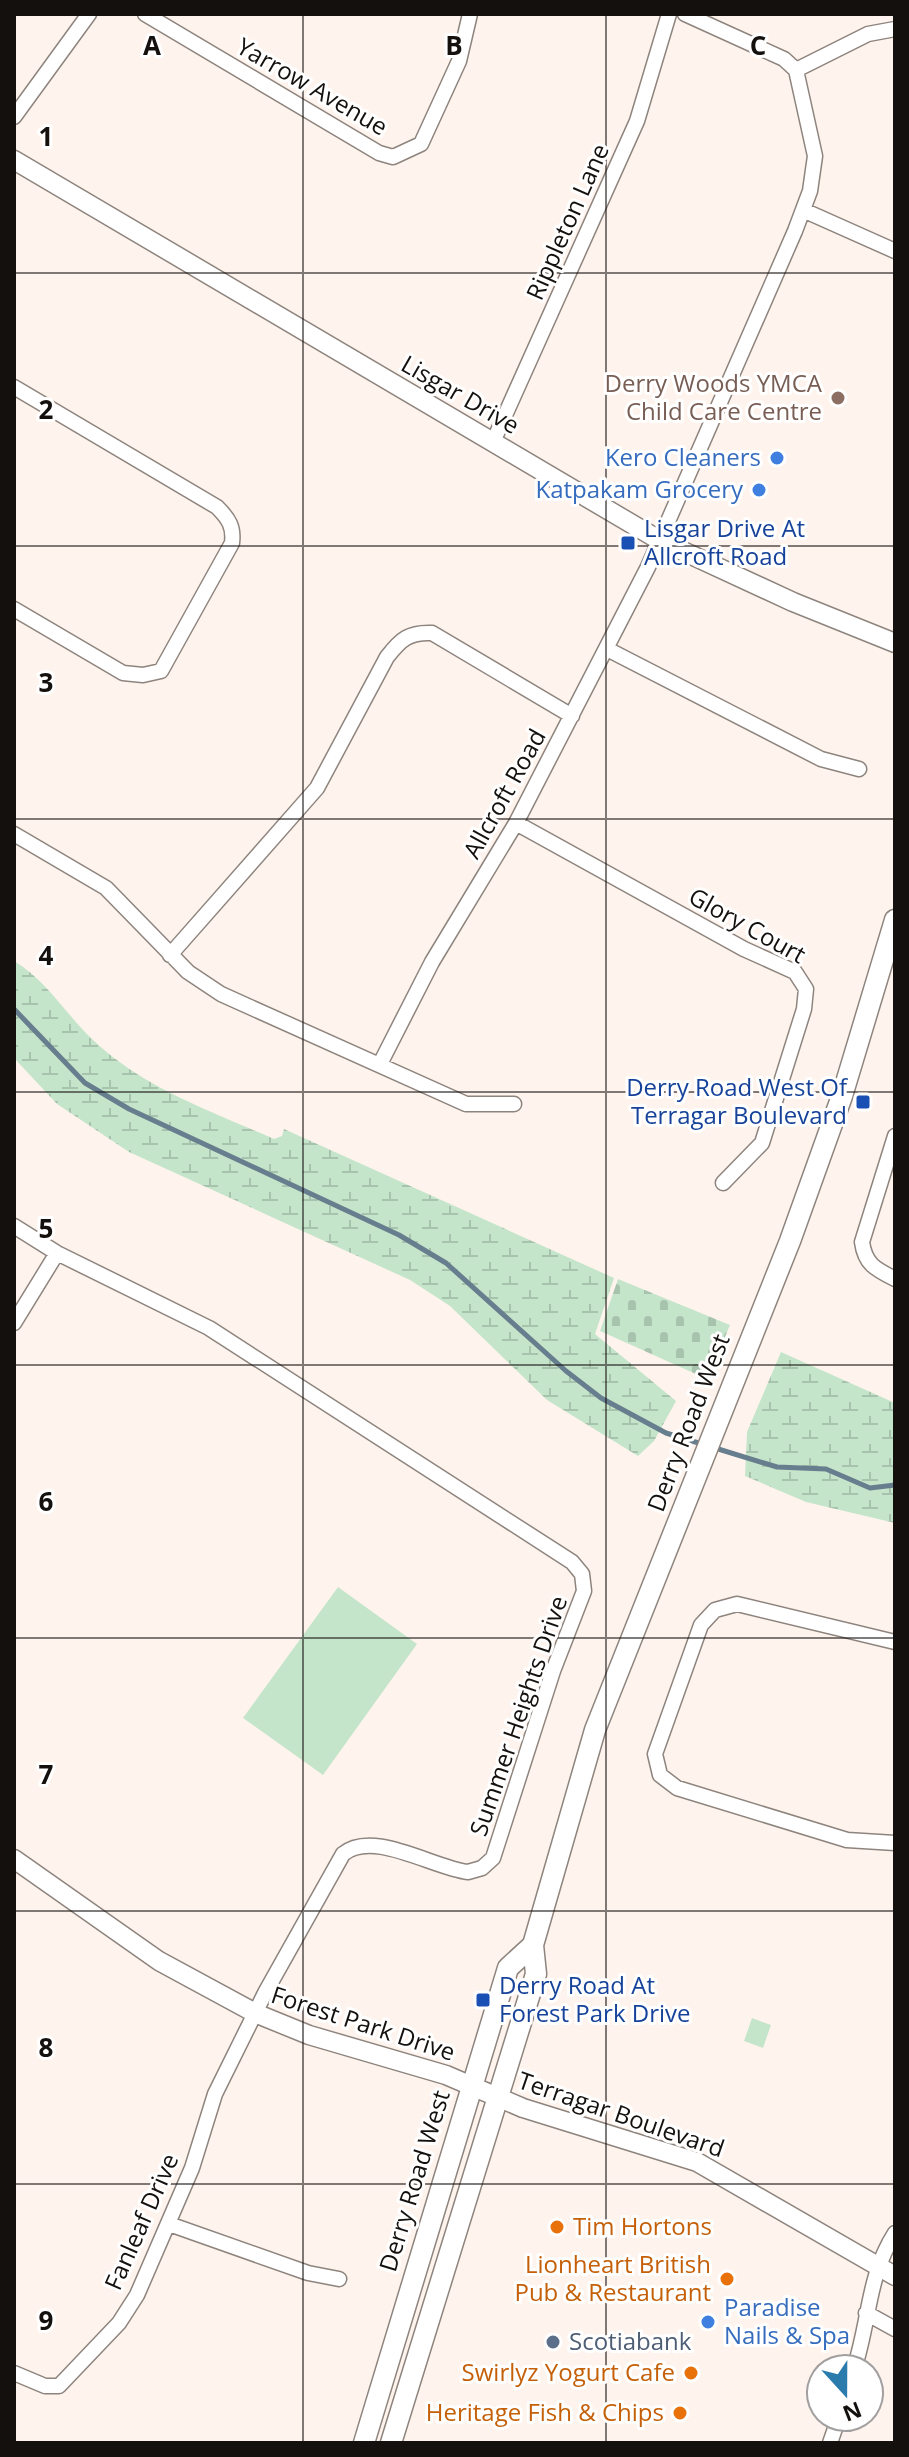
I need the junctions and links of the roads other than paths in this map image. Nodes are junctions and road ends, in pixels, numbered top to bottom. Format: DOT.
graph roads {
  1 [pos="89,14"];
  2 [pos="145,14"];
  3 [pos="470,14"];
  4 [pos="669,14"];
  5 [pos="685,14"];
  6 [pos="895,29"];
  7 [pos="796,70"];
  8 [pos="14,117"];
  9 [pos="14,160"];
  10 [pos="803,210"];
  11 [pos="895,251"];
  12 [pos="14,387"];
  13 [pos="493,442"];
  14 [pos="659,540"];
  15 [pos="14,609"];
  16 [pos="895,643"];
  17 [pos="607,649"];
  18 [pos="572,716"];
  19 [pos="859,769"];
  20 [pos="516,823"];
  21 [pos="14,834"];
  22 [pos="895,920"];
  23 [pos="170,955"];
  24 [pos="380,1064"];
  25 [pos="514,1104"];
  26 [pos="895,1136"];
  27 [pos="723,1183"];
  28 [pos="14,1226"];
  29 [pos="57,1253"];
  30 [pos="895,1279"];
  31 [pos="14,1323"];
  32 [pos="895,1642"];
  33 [pos="895,1843"];
  34 [pos="14,1859"];
  35 [pos="533,1945"];
  36 [pos="255,2013"];
  37 [pos="472,2086"];
  38 [pos="498,2097"];
  39 [pos="169,2224"];
  40 [pos="895,2233"];
  41 [pos="887,2271"];
  42 [pos="339,2279"];
  43 [pos="866,2313"];
  44 [pos="895,2329"];
  45 [pos="859,2353"];
  46 [pos="14,2373"];
  47 [pos="364,2443"];
  48 [pos="391,2443"];
  1 -- 8 [label="street"];
  2 -- 3 [label="street, Yarrow Avenue"];
  4 -- 13 [label="street, Rippleton Lane"];
  5 -- 7 [label="street"];
  6 -- 7 [label="street"];
  7 -- 10 [label="street, Allcroft Road"];
  9 -- 13 [label="street, Lisgar Drive"];
  10 -- 11 [label="street"];
  10 -- 14 [label="street, Allcroft Road"];
  12 -- 15 [label="street"];
  13 -- 14 [label="street, Lisgar Drive"];
  14 -- 16 [label="street, Lisgar Drive"];
  14 -- 17 [label="street, Allcroft Road"];
  17 -- 18 [label="street, Allcroft Road"];
  17 -- 19 [label="street"];
  18 -- 20 [label="street, Allcroft Road"];
  18 -- 23 [label="street"];
  20 -- 24 [label="street, Allcroft Road"];
  20 -- 27 [label="street, Glory Court"];
  21 -- 23 [label="street"];
  22 -- 35 [label="main road, Derry Road West"];
  23 -- 24 [label="street"];
  24 -- 25 [label="street"];
  26 -- 30 [label="street"];
  28 -- 29 [label="street"];
  29 -- 31 [label="street"];
  29 -- 36 [label="street, Summer Heights Drive"];
  32 -- 33 [label="street"];
  34 -- 36 [label="street, Forest Park Drive"];
  35 -- 37 [label="main road, Derry Road West"];
  35 -- 38 [label="main road, Derry Road West"];
  36 -- 37 [label="street, Forest Park Drive"];
  36 -- 39 [label="street, Fanleaf Drive"];
  37 -- 38 [label="street, Forest Park Drive"];
  37 -- 47 [label="main road, Derry Road West"];
  38 -- 41 [label="street, Terragar Boulevard"];
  38 -- 48 [label="main road, Derry Road West"];
  39 -- 42 [label="street"];
  39 -- 46 [label="street, Fanleaf Drive"];
  40 -- 41 [label="street"];
  41 -- 43 [label="street"];
  43 -- 44 [label="street"];
  43 -- 45 [label="street"];
}
